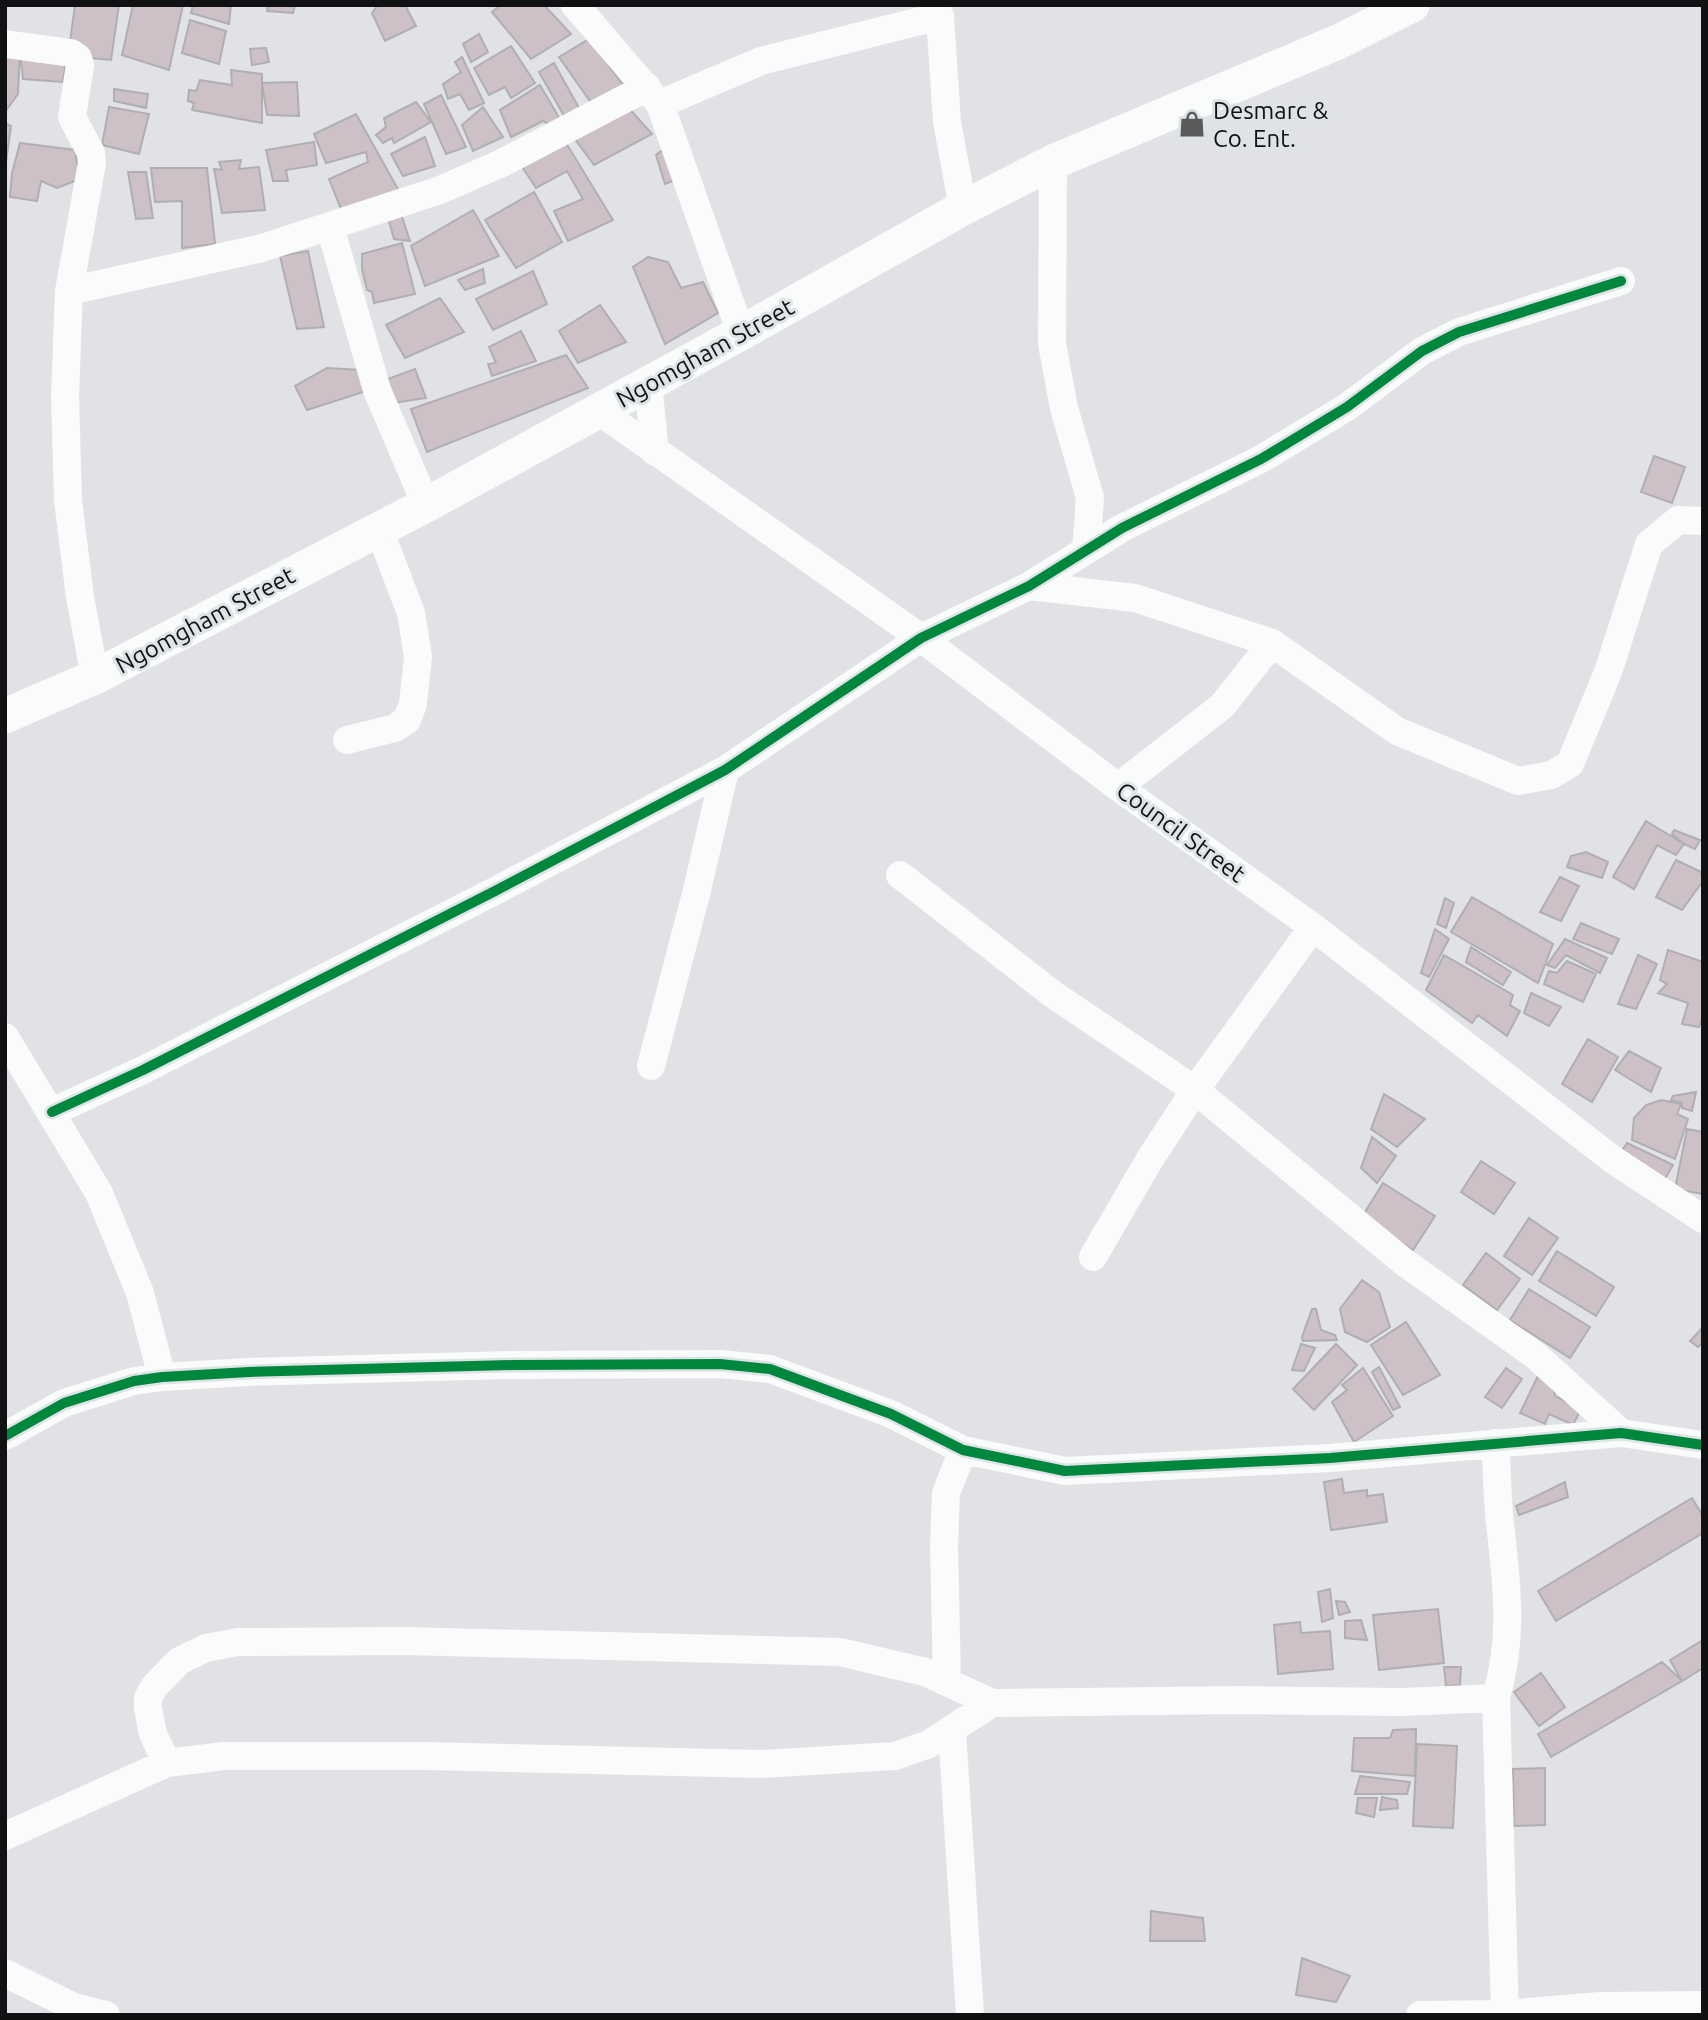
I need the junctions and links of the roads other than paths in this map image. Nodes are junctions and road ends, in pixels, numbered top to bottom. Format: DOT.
graph roads {
  1 [pos="575,5"];
  2 [pos="1412,5"];
  3 [pos="939,11"];
  4 [pos="5,44"];
  5 [pos="654,96"];
  6 [pos="1052,162"];
  7 [pos="962,208"];
  8 [pos="330,227"];
  9 [pos="1621,281"];
  10 [pos="69,291"];
  11 [pos="741,333"];
  12 [pos="648,384"];
  13 [pos="599,411"];
  14 [pos="655,452"];
  15 [pos="1090,498"];
  16 [pos="426,505"];
  17 [pos="1703,521"];
  18 [pos="1122,528"];
  19 [pos="379,529"];
  20 [pos="1086,550"];
  21 [pos="1029,586"];
  22 [pos="921,638"];
  23 [pos="1272,643"];
  24 [pos="95,677"];
  25 [pos="9,711"];
  26 [pos="347,740"];
  27 [pos="725,770"];
  28 [pos="1118,787"];
  29 [pos="900,875"];
  30 [pos="1313,927"];
  31 [pos="5,1037"];
  32 [pos="652,1066"];
  33 [pos="1195,1090"];
  34 [pos="52,1112"];
  35 [pos="1703,1219"];
  36 [pos="1093,1257"];
  37 [pos="162,1377"];
  38 [pos="1621,1433"];
  39 [pos="5,1436"];
  40 [pos="1495,1443"];
  41 [pos="1703,1445"];
  42 [pos="963,1450"];
  43 [pos="947,1681"];
  44 [pos="1496,1698"];
  45 [pos="992,1703"];
  46 [pos="952,1730"];
  47 [pos="167,1763"];
  48 [pos="5,1836"];
  49 [pos="5,1973"];
  50 [pos="1703,2005"];
  51 [pos="1505,2014"];
  52 [pos="106,2015"];
  53 [pos="970,2015"];
  54 [pos="1420,2015"];
  1 -- 5 [label="street"];
  2 -- 6 [label="main road, Ngomgham Street"];
  3 -- 5 [label="street"];
  3 -- 7 [label="street"];
  4 -- 10 [label="street"];
  5 -- 8 [label="street"];
  5 -- 11 [label="street"];
  6 -- 7 [label="main road, Ngomgham Street"];
  6 -- 15 [label="street"];
  7 -- 11 [label="main road, Ngomgham Street"];
  8 -- 10 [label="street"];
  8 -- 16 [label="street"];
  9 -- 18 [label="street"];
  10 -- 24 [label="street"];
  11 -- 12 [label="main road, Ngomgham Street"];
  12 -- 13 [label="main road, Ngomgham Street"];
  12 -- 14 [label="street"];
  13 -- 14 [label="street, Council Street"];
  13 -- 16 [label="main road, Ngomgham Street"];
  14 -- 22 [label="street, Council Street"];
  15 -- 18 [label="street"];
  15 -- 20 [label="street"];
  16 -- 19 [label="main road, Ngomgham Street"];
  17 -- 23 [label="street"];
  18 -- 20 [label="street"];
  19 -- 24 [label="main road, Ngomgham Street"];
  19 -- 26 [label="street"];
  20 -- 21 [label="street"];
  21 -- 22 [label="street"];
  21 -- 23 [label="street"];
  22 -- 27 [label="street"];
  22 -- 28 [label="street, Council Street"];
  23 -- 28 [label="street"];
  24 -- 25 [label="main road, Ngomgham Street"];
  27 -- 32 [label="street"];
  27 -- 34 [label="street"];
  28 -- 30 [label="street, Council Street"];
  29 -- 33 [label="street"];
  30 -- 33 [label="street"];
  30 -- 35 [label="street, Council Street"];
  31 -- 34 [label="street"];
  33 -- 36 [label="street"];
  33 -- 38 [label="street"];
  34 -- 37 [label="street"];
  37 -- 39 [label="street"];
  37 -- 42 [label="street"];
  38 -- 40 [label="street"];
  38 -- 41 [label="street"];
  40 -- 42 [label="street"];
  40 -- 44 [label="street"];
  42 -- 43 [label="street"];
  43 -- 45 [label="street"];
  43 -- 47 [label="street"];
  44 -- 45 [label="street"];
  44 -- 51 [label="street"];
  45 -- 46 [label="street"];
  46 -- 47 [label="street"];
  46 -- 53 [label="street"];
  47 -- 48 [label="street"];
  49 -- 52 [label="street"];
  50 -- 51 [label="street"];
  51 -- 54 [label="street"];
}
